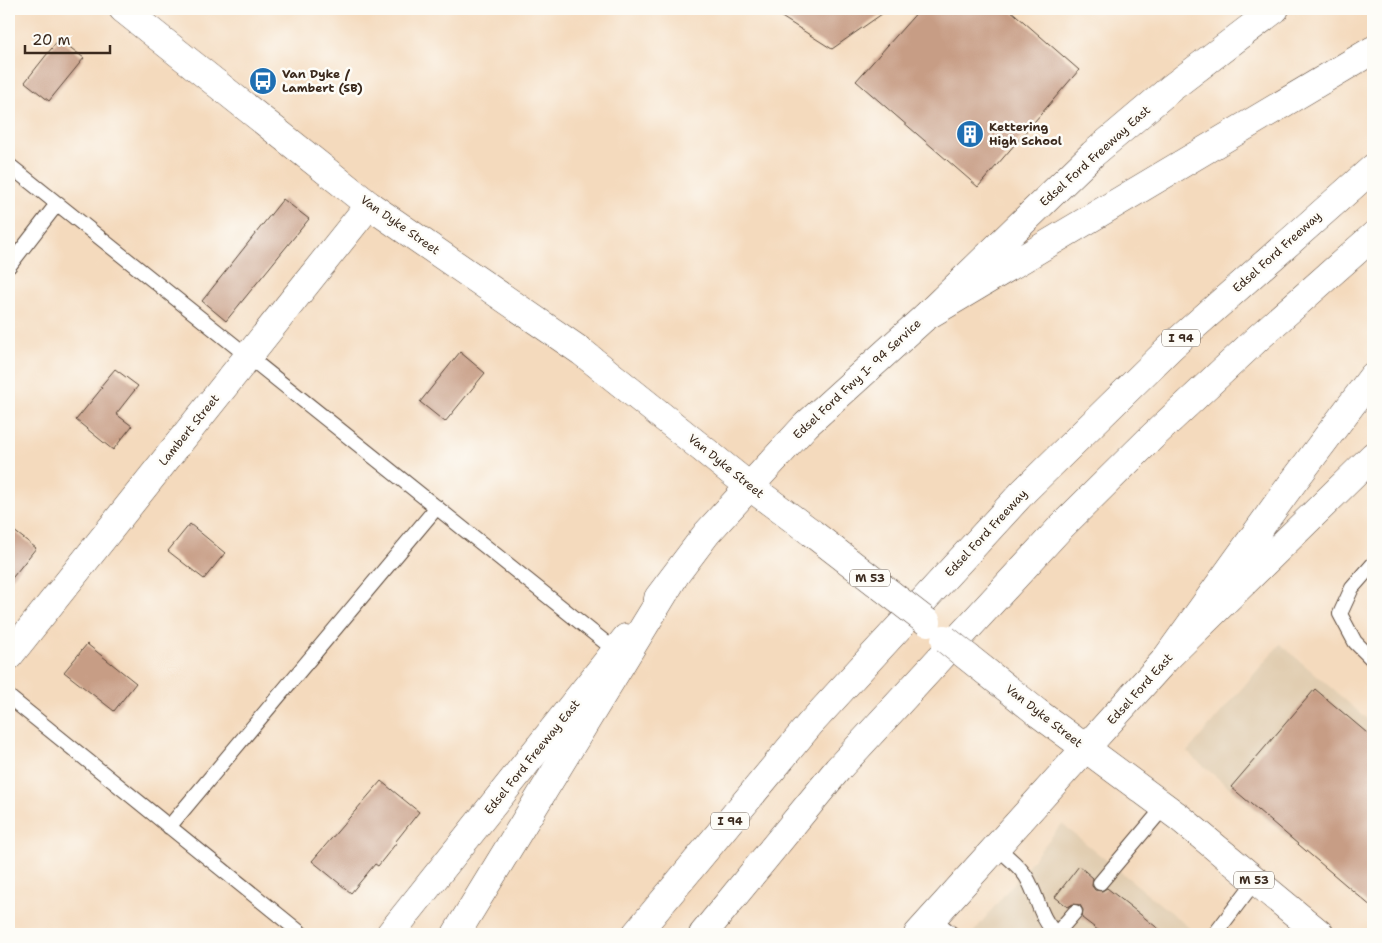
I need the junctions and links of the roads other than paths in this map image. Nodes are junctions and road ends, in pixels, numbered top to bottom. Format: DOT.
graph roads {
  1 [pos="123,9"];
  2 [pos="1275,9"];
  3 [pos="1373,50"];
  4 [pos="9,165"];
  5 [pos="1373,168"];
  6 [pos="58,204"];
  7 [pos="369,204"];
  8 [pos="1373,236"];
  9 [pos="9,266"];
  10 [pos="925,317"];
  11 [pos="248,356"];
  12 [pos="1373,376"];
  13 [pos="1373,456"];
  14 [pos="749,486"];
  15 [pos="437,507"];
  16 [pos="1373,564"];
  17 [pos="673,579"];
  18 [pos="616,651"];
  19 [pos="9,656"];
  20 [pos="1165,660"];
  21 [pos="1373,660"];
  22 [pos="9,697"];
  23 [pos="1086,749"];
  24 [pos="1164,807"];
  25 [pos="169,827"];
  26 [pos="996,847"];
  27 [pos="1255,881"];
  28 [pos="1100,883"];
  29 [pos="1075,912"];
  30 [pos="934,929"];
  31 [pos="302,934"];
  32 [pos="390,934"];
  33 [pos="456,934"];
  34 [pos="636,934"];
  35 [pos="703,934"];
  36 [pos="1057,934"];
  37 [pos="1215,934"];
  38 [pos="1320,934"];
  1 -- 7 [label="main road, Van Dyke Street / M 53"];
  2 -- 10 [label="main road, Edsel Ford Freeway East"];
  3 -- 10 [label="main road"];
  4 -- 6 [label="lane"];
  5 -- 34 [label="main road, Edsel Ford Freeway / I 94"];
  6 -- 9 [label="lane"];
  6 -- 11 [label="lane"];
  7 -- 11 [label="main road, Lambert Street"];
  7 -- 14 [label="main road, Van Dyke Street / M 53"];
  8 -- 35 [label="main road"];
  10 -- 14 [label="main road, Edsel Ford Fwy I- 94 Service"];
  11 -- 15 [label="lane"];
  11 -- 19 [label="main road, Lambert Street"];
  12 -- 20 [label="main road"];
  13 -- 20 [label="main road, Edsel Ford East"];
  14 -- 17 [label="main road, Edsel Ford Fwy I- 94 Service"];
  14 -- 23 [label="main road, Van Dyke Street / M 53, bridge"];
  15 -- 18 [label="lane"];
  15 -- 25 [label="lane"];
  16 -- 21 [label="lane"];
  17 -- 18 [label="main road, Edsel Ford Freeway East"];
  17 -- 33 [label="main road"];
  18 -- 32 [label="main road, Edsel Ford Freeway East"];
  20 -- 23 [label="main road, Edsel Ford East"];
  22 -- 25 [label="lane"];
  23 -- 24 [label="main road, Van Dyke Street / M 53"];
  23 -- 26 [label="main road, Edsel Ford East"];
  24 -- 27 [label="main road, Van Dyke Street / M 53"];
  24 -- 28 [label="lane"];
  25 -- 31 [label="lane"];
  26 -- 30 [label="main road, Edsel Ford East"];
  26 -- 36 [label="lane"];
  27 -- 37 [label="lane"];
  27 -- 38 [label="main road, Van Dyke Street / M 53"];
  29 -- 36 [label="lane"];
}
